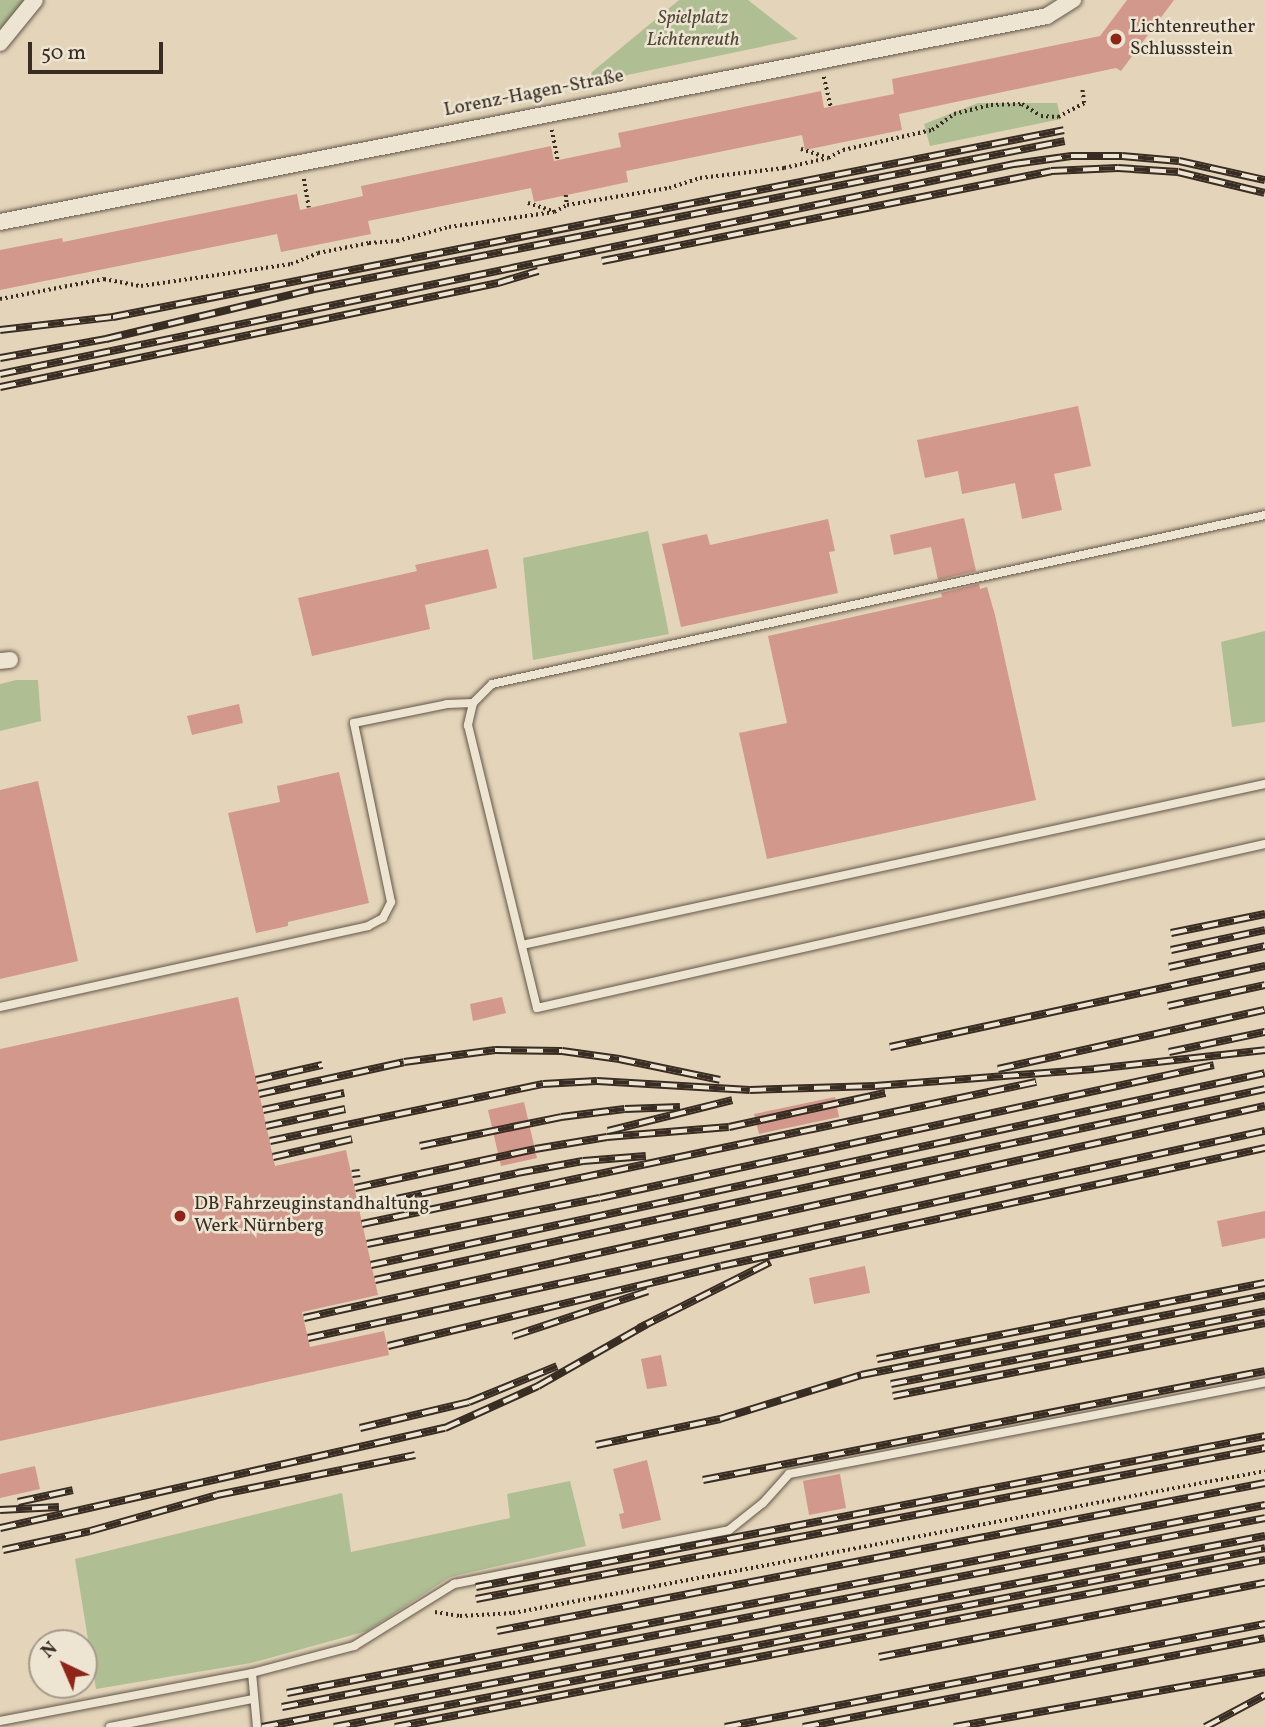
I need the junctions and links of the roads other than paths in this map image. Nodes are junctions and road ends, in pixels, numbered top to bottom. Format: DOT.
graph roads {
  1 [pos="35,0"];
  2 [pos="1073,0"];
  3 [pos="0,43"];
  4 [pos="0,222"];
  5 [pos="1265,515"];
  6 [pos="473,703"];
  7 [pos="1265,784"];
  8 [pos="1265,844"];
  9 [pos="522,945"];
  10 [pos="0,1007"];
  11 [pos="1265,1382"];
  12 [pos="251,1673"];
  13 [pos="253,1699"];
  14 [pos="0,1721"];
  15 [pos="110,1727"];
  16 [pos="257,1727"];
  1 -- 3 [label="street"];
  2 -- 4 [label="street, Lorenz-Hagen-Straße"];
  5 -- 6 [label="lane"];
  6 -- 9 [label="lane"];
  6 -- 10 [label="lane"];
  7 -- 9 [label="lane"];
  8 -- 9 [label="lane"];
  11 -- 12 [label="lane"];
  12 -- 13 [label="lane"];
  12 -- 14 [label="lane"];
  13 -- 15 [label="lane"];
  13 -- 16 [label="lane"];
}
